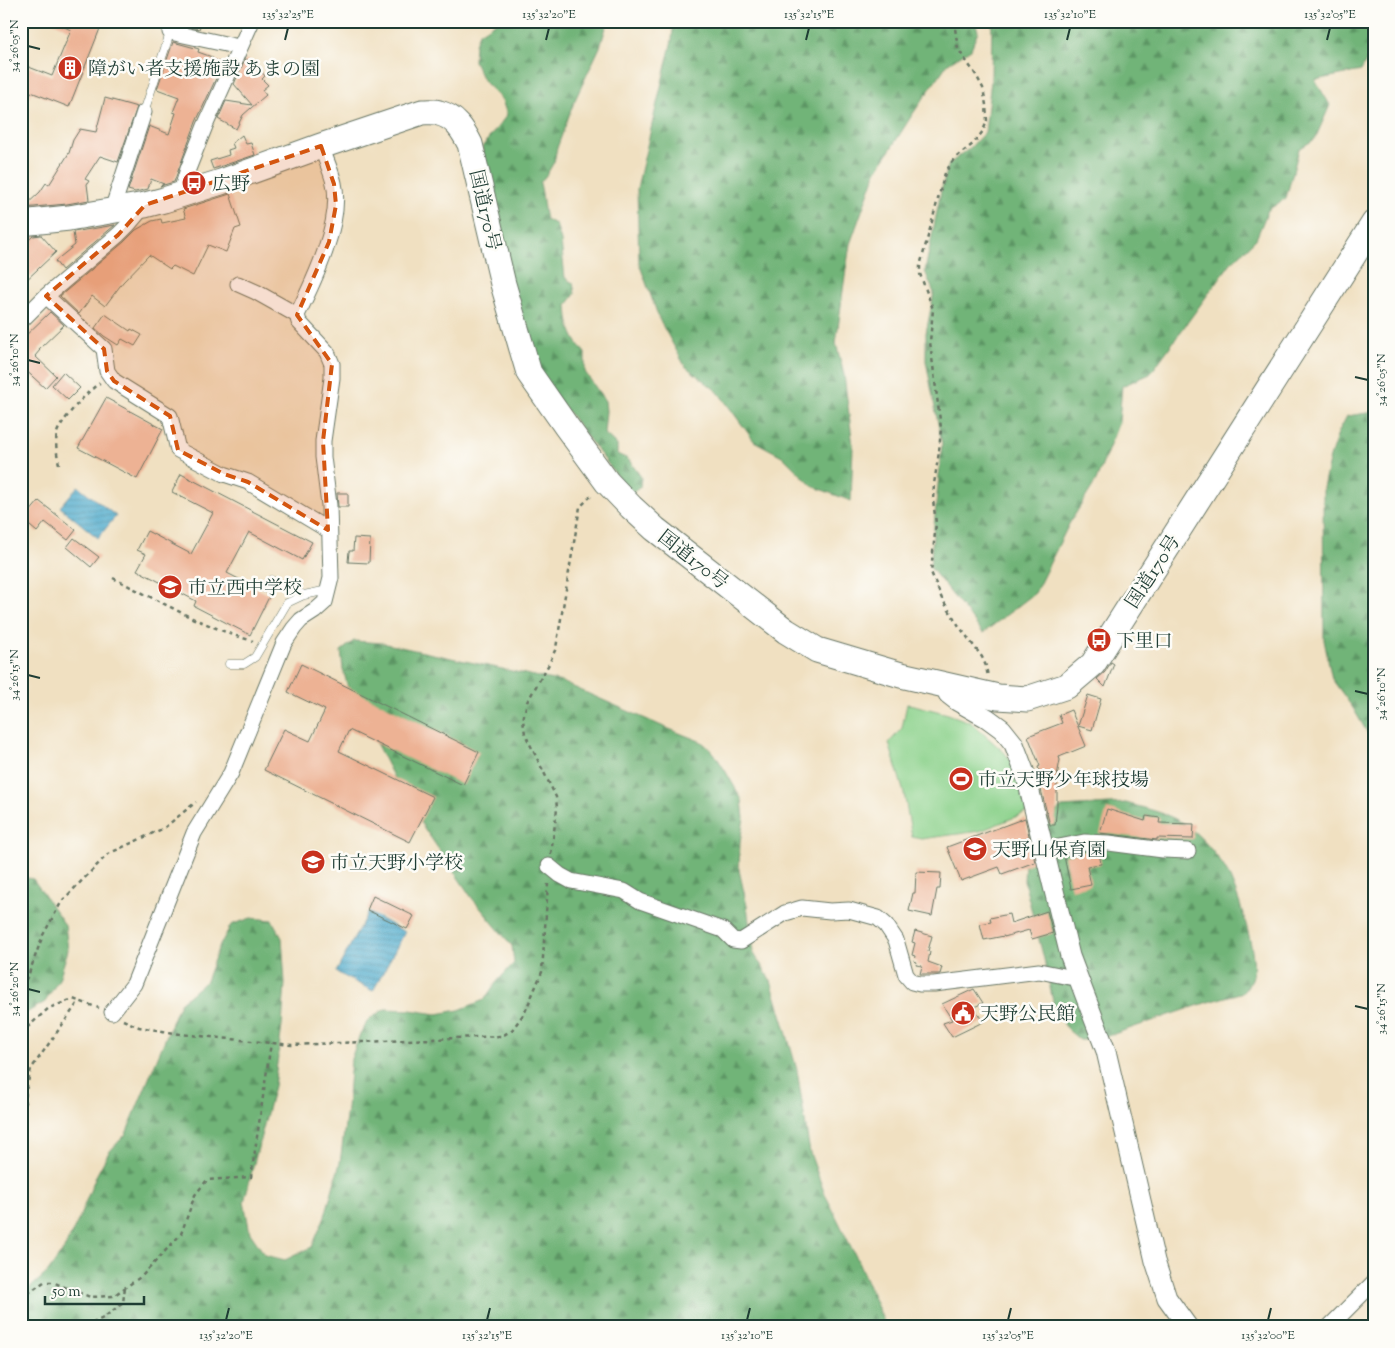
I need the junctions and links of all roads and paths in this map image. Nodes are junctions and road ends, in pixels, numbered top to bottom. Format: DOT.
graph roads {
  1 [pos="252,21"];
  2 [pos="954,21"];
  3 [pos="172,27"];
  4 [pos="240,47"];
  5 [pos="144,112"];
  6 [pos="321,146"];
  7 [pos="180,195"];
  8 [pos="145,205"];
  9 [pos="112,210"];
  10 [pos="21,223"];
  11 [pos="1373,224"];
  12 [pos="238,284"];
  13 [pos="46,296"];
  14 [pos="297,315"];
  15 [pos="21,321"];
  16 [pos="111,376"];
  17 [pos="59,464"];
  18 [pos="607,482"];
  19 [pos="328,530"];
  20 [pos="113,578"];
  21 [pos="271,580"];
  22 [pos="328,590"];
  23 [pos="304,595"];
  24 [pos="265,642"];
  25 [pos="228,664"];
  26 [pos="946,686"];
  27 [pos="990,696"];
  28 [pos="218,794"];
  29 [pos="1044,850"];
  30 [pos="1188,851"];
  31 [pos="549,866"];
  32 [pos="1079,979"];
  33 [pos="21,987"];
  34 [pos="79,1001"];
  35 [pos="112,1012"];
  36 [pos="21,1032"];
  37 [pos="271,1043"];
  38 [pos="21,1120"];
  39 [pos="1374,1282"];
  40 [pos="125,1288"];
  41 [pos="21,1298"];
  42 [pos="85,1327"];
  43 [pos="1188,1327"];
  44 [pos="1329,1327"];
  1 -- 4 [label="street"];
  2 -- 27 [label="path"];
  3 -- 4 [label="street"];
  3 -- 5 [label="lane"];
  4 -- 7 [label="street"];
  5 -- 9 [label="street"];
  6 -- 7 [label="highway, 国道170号"];
  6 -- 14 [label="street"];
  6 -- 18 [label="highway, 国道170号"];
  7 -- 8 [label="highway, 国道170号"];
  8 -- 9 [label="highway, 国道170号"];
  8 -- 13 [label="street"];
  9 -- 10 [label="highway, 国道170号"];
  11 -- 27 [label="highway, 国道170号"];
  12 -- 14 [label="street"];
  13 -- 15 [label="street"];
  13 -- 16 [label="street"];
  14 -- 19 [label="street"];
  16 -- 17 [label="path"];
  16 -- 19 [label="street"];
  18 -- 26 [label="highway, 国道170号"];
  18 -- 31 [label="path"];
  19 -- 22 [label="street"];
  20 -- 24 [label="path"];
  21 -- 23 [label="lane"];
  22 -- 23 [label="lane"];
  22 -- 28 [label="street"];
  23 -- 24 [label="lane"];
  24 -- 25 [label="lane"];
  26 -- 27 [label="highway, 国道170号"];
  26 -- 29 [label="street"];
  28 -- 33 [label="path"];
  28 -- 35 [label="street"];
  29 -- 30 [label="street"];
  29 -- 32 [label="street"];
  31 -- 32 [label="street"];
  31 -- 37 [label="path"];
  32 -- 43 [label="street"];
  34 -- 35 [label="path"];
  34 -- 36 [label="path"];
  34 -- 38 [label="path"];
  35 -- 37 [label="path"];
  37 -- 40 [label="path"];
  39 -- 44 [label="street"];
  40 -- 41 [label="path"];
  40 -- 42 [label="path"];
}
